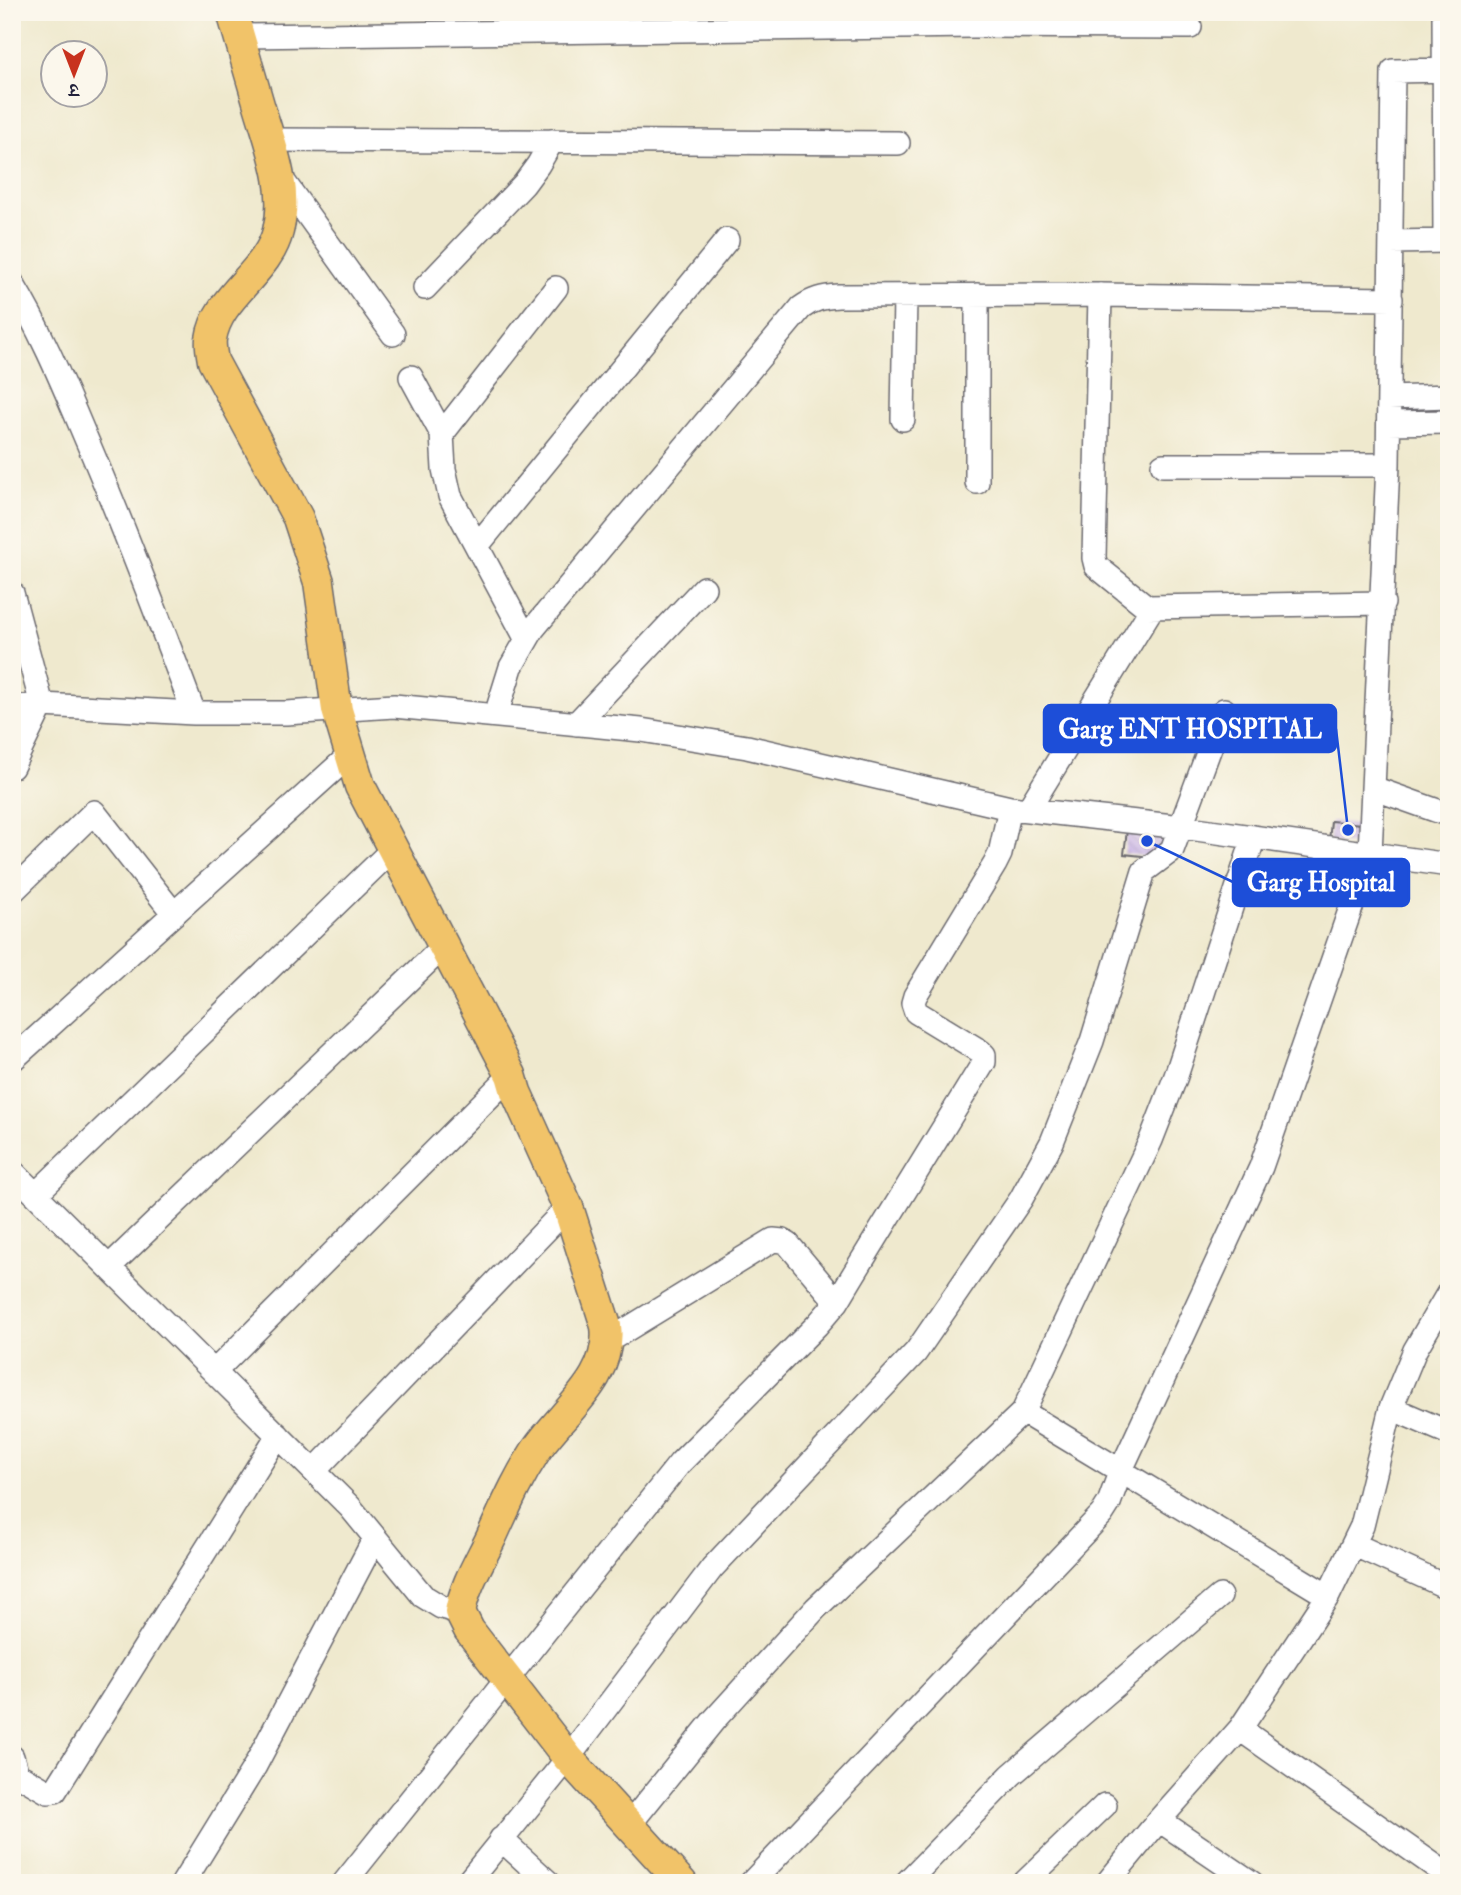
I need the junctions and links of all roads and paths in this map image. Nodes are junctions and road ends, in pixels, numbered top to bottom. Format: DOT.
graph roads {
  1 [pos="1444,12"];
  2 [pos="974,19"];
  3 [pos="1035,19"];
  4 [pos="829,20"];
  5 [pos="692,21"];
  6 [pos="235,24"];
  7 [pos="1190,27"];
  8 [pos="1446,70"];
  9 [pos="270,140"];
  10 [pos="552,141"];
  11 [pos="898,142"];
  12 [pos="279,175"];
  13 [pos="727,240"];
  14 [pos="1447,241"];
  15 [pos="1391,242"];
  16 [pos="12,284"];
  17 [pos="425,288"];
  18 [pos="556,288"];
  19 [pos="977,295"];
  20 [pos="1100,295"];
  21 [pos="905,296"];
  22 [pos="1391,299"];
  23 [pos="393,334"];
  24 [pos="411,377"];
  25 [pos="1449,396"];
  26 [pos="1389,398"];
  27 [pos="903,419"];
  28 [pos="1449,422"];
  29 [pos="1389,423"];
  30 [pos="442,434"];
  31 [pos="1163,466"];
  32 [pos="1388,466"];
  33 [pos="977,482"];
  34 [pos="477,546"];
  35 [pos="704,588"];
  36 [pos="12,593"];
  37 [pos="1383,603"];
  38 [pos="1152,608"];
  39 [pos="526,638"];
  40 [pos="42,705"];
  41 [pos="12,707"];
  42 [pos="337,710"];
  43 [pos="1224,710"];
  44 [pos="194,713"];
  45 [pos="496,715"];
  46 [pos="576,724"];
  47 [pos="350,755"];
  48 [pos="12,767"];
  49 [pos="1373,788"];
  50 [pos="1019,809"];
  51 [pos="1449,815"];
  52 [pos="1182,827"];
  53 [pos="1254,837"];
  54 [pos="393,849"];
  55 [pos="1370,853"];
  56 [pos="1449,865"];
  57 [pos="12,892"];
  58 [pos="174,914"];
  59 [pos="444,946"];
  60 [pos="12,1060"];
  61 [pos="511,1075"];
  62 [pos="12,1171"];
  63 [pos="36,1194"];
  64 [pos="568,1207"];
  65 [pos="109,1267"];
  66 [pos="1449,1292"];
  67 [pos="836,1302"];
  68 [pos="608,1342"];
  69 [pos="214,1372"];
  70 [pos="1391,1408"];
  71 [pos="1023,1412"];
  72 [pos="1449,1433"];
  73 [pos="278,1435"];
  74 [pos="1121,1470"];
  75 [pos="314,1471"];
  76 [pos="376,1538"];
  77 [pos="1355,1545"];
  78 [pos="1449,1588"];
  79 [pos="1220,1596"];
  80 [pos="1328,1596"];
  81 [pos="460,1612"];
  82 [pos="508,1678"];
  83 [pos="1240,1729"];
  84 [pos="12,1757"];
  85 [pos="568,1758"];
  86 [pos="1105,1805"];
  87 [pos="1159,1820"];
  88 [pos="629,1825"];
  89 [pos="501,1839"];
  90 [pos="1449,1876"];
  91 [pos="183,1883"];
  92 [pos="344,1883"];
  93 [pos="467,1883"];
  94 [pos="549,1883"];
  95 [pos="682,1883"];
  96 [pos="751,1883"];
  97 [pos="906,1883"];
  98 [pos="1024,1883"];
  99 [pos="1107,1883"];
  100 [pos="1252,1883"];
  1 -- 8 [label="street"];
  2 -- 3 [label="street"];
  2 -- 4 [label="street"];
  3 -- 7 [label="street"];
  4 -- 5 [label="street"];
  5 -- 6 [label="street"];
  6 -- 9 [label="main road"];
  8 -- 14 [label="street"];
  8 -- 15 [label="street"];
  9 -- 10 [label="street"];
  9 -- 12 [label="main road"];
  10 -- 11 [label="street"];
  10 -- 17 [label="street"];
  12 -- 23 [label="street"];
  12 -- 42 [label="main road"];
  13 -- 34 [label="street"];
  14 -- 15 [label="street"];
  15 -- 22 [label="street"];
  16 -- 44 [label="street"];
  18 -- 30 [label="street"];
  19 -- 20 [label="street"];
  19 -- 21 [label="street"];
  19 -- 33 [label="street"];
  20 -- 22 [label="street"];
  20 -- 38 [label="street"];
  21 -- 27 [label="street"];
  21 -- 39 [label="street"];
  22 -- 26 [label="street"];
  24 -- 30 [label="street"];
  25 -- 26 [label="street"];
  26 -- 29 [label="street"];
  28 -- 29 [label="street"];
  29 -- 32 [label="street"];
  30 -- 34 [label="street"];
  31 -- 32 [label="street"];
  32 -- 37 [label="street"];
  34 -- 39 [label="street"];
  35 -- 46 [label="street"];
  36 -- 40 [label="street"];
  37 -- 38 [label="street"];
  37 -- 49 [label="street"];
  38 -- 50 [label="street"];
  39 -- 45 [label="street"];
  40 -- 41 [label="street"];
  40 -- 44 [label="street"];
  40 -- 48 [label="street"];
  42 -- 44 [label="street"];
  42 -- 45 [label="street"];
  42 -- 47 [label="main road"];
  43 -- 52 [label="street"];
  45 -- 46 [label="street"];
  46 -- 50 [label="street"];
  47 -- 54 [label="main road"];
  47 -- 58 [label="street"];
  49 -- 51 [label="street"];
  49 -- 55 [label="street"];
  50 -- 52 [label="street"];
  50 -- 67 [label="street"];
  52 -- 53 [label="street"];
  52 -- 85 [label="street"];
  53 -- 55 [label="street"];
  53 -- 71 [label="street"];
  54 -- 59 [label="main road"];
  54 -- 63 [label="street"];
  55 -- 56 [label="street"];
  55 -- 74 [label="street"];
  57 -- 58 [label="street"];
  58 -- 60 [label="street"];
  59 -- 61 [label="main road"];
  59 -- 65 [label="street"];
  61 -- 64 [label="main road"];
  61 -- 69 [label="street"];
  62 -- 63 [label="street"];
  63 -- 65 [label="street"];
  64 -- 68 [label="main road"];
  64 -- 75 [label="street"];
  65 -- 69 [label="street"];
  66 -- 70 [label="street"];
  67 -- 68 [label="street"];
  67 -- 82 [label="street"];
  68 -- 81 [label="main road"];
  69 -- 73 [label="street"];
  70 -- 72 [label="street"];
  70 -- 77 [label="street"];
  71 -- 74 [label="street"];
  71 -- 88 [label="street"];
  73 -- 75 [label="street"];
  73 -- 84 [label="street"];
  74 -- 80 [label="street"];
  74 -- 96 [label="street"];
  75 -- 76 [label="street"];
  76 -- 81 [label="street"];
  76 -- 91 [label="street"];
  77 -- 78 [label="street"];
  77 -- 80 [label="street"];
  79 -- 97 [label="street"];
  80 -- 83 [label="street"];
  81 -- 82 [label="main road"];
  82 -- 85 [label="main road"];
  82 -- 92 [label="street"];
  83 -- 87 [label="street"];
  83 -- 90 [label="street"];
  85 -- 88 [label="main road"];
  85 -- 89 [label="street"];
  86 -- 98 [label="street"];
  87 -- 99 [label="street"];
  87 -- 100 [label="street"];
  88 -- 95 [label="main road"];
  89 -- 93 [label="street"];
  89 -- 94 [label="street"];
}
